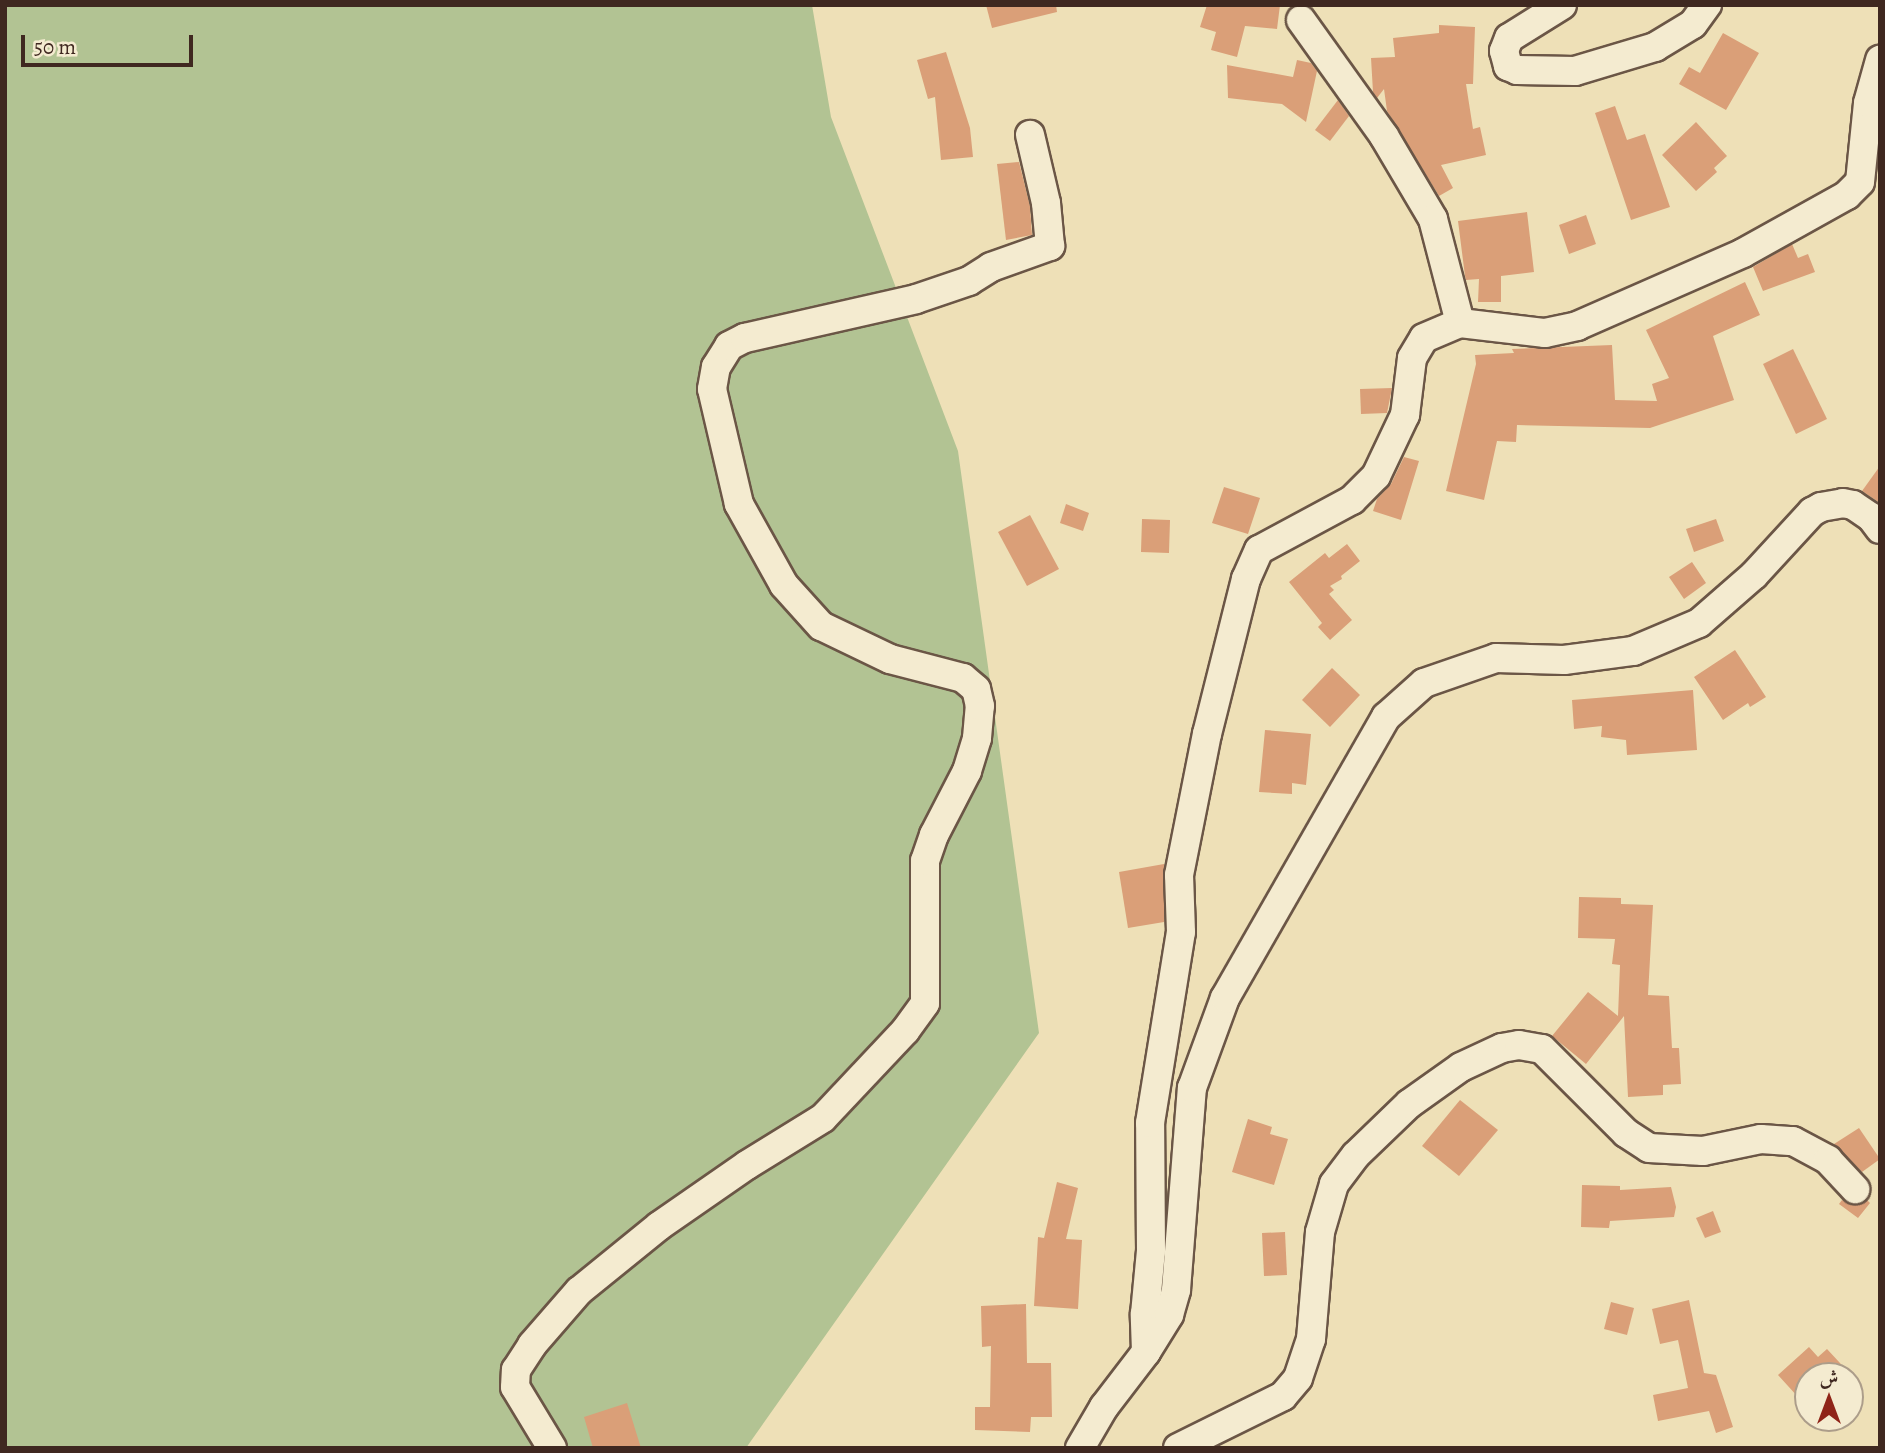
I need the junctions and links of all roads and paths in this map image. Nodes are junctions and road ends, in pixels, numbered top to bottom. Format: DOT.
graph roads {
  1 [pos="1562,5"];
  2 [pos="1707,5"];
  3 [pos="1301,20"];
  4 [pos="1880,60"];
  5 [pos="1030,135"];
  6 [pos="1460,323"];
  7 [pos="1880,529"];
  8 [pos="1854,1189"];
  9 [pos="1146,1352"];
  10 [pos="552,1448"];
  11 [pos="1080,1448"];
  12 [pos="1178,1448"];
  1 -- 2 [label="street"];
  3 -- 6 [label="street"];
  4 -- 6 [label="street"];
  5 -- 10 [label="street"];
  6 -- 9 [label="street"];
  7 -- 9 [label="street"];
  8 -- 12 [label="street"];
  9 -- 11 [label="street"];
}
